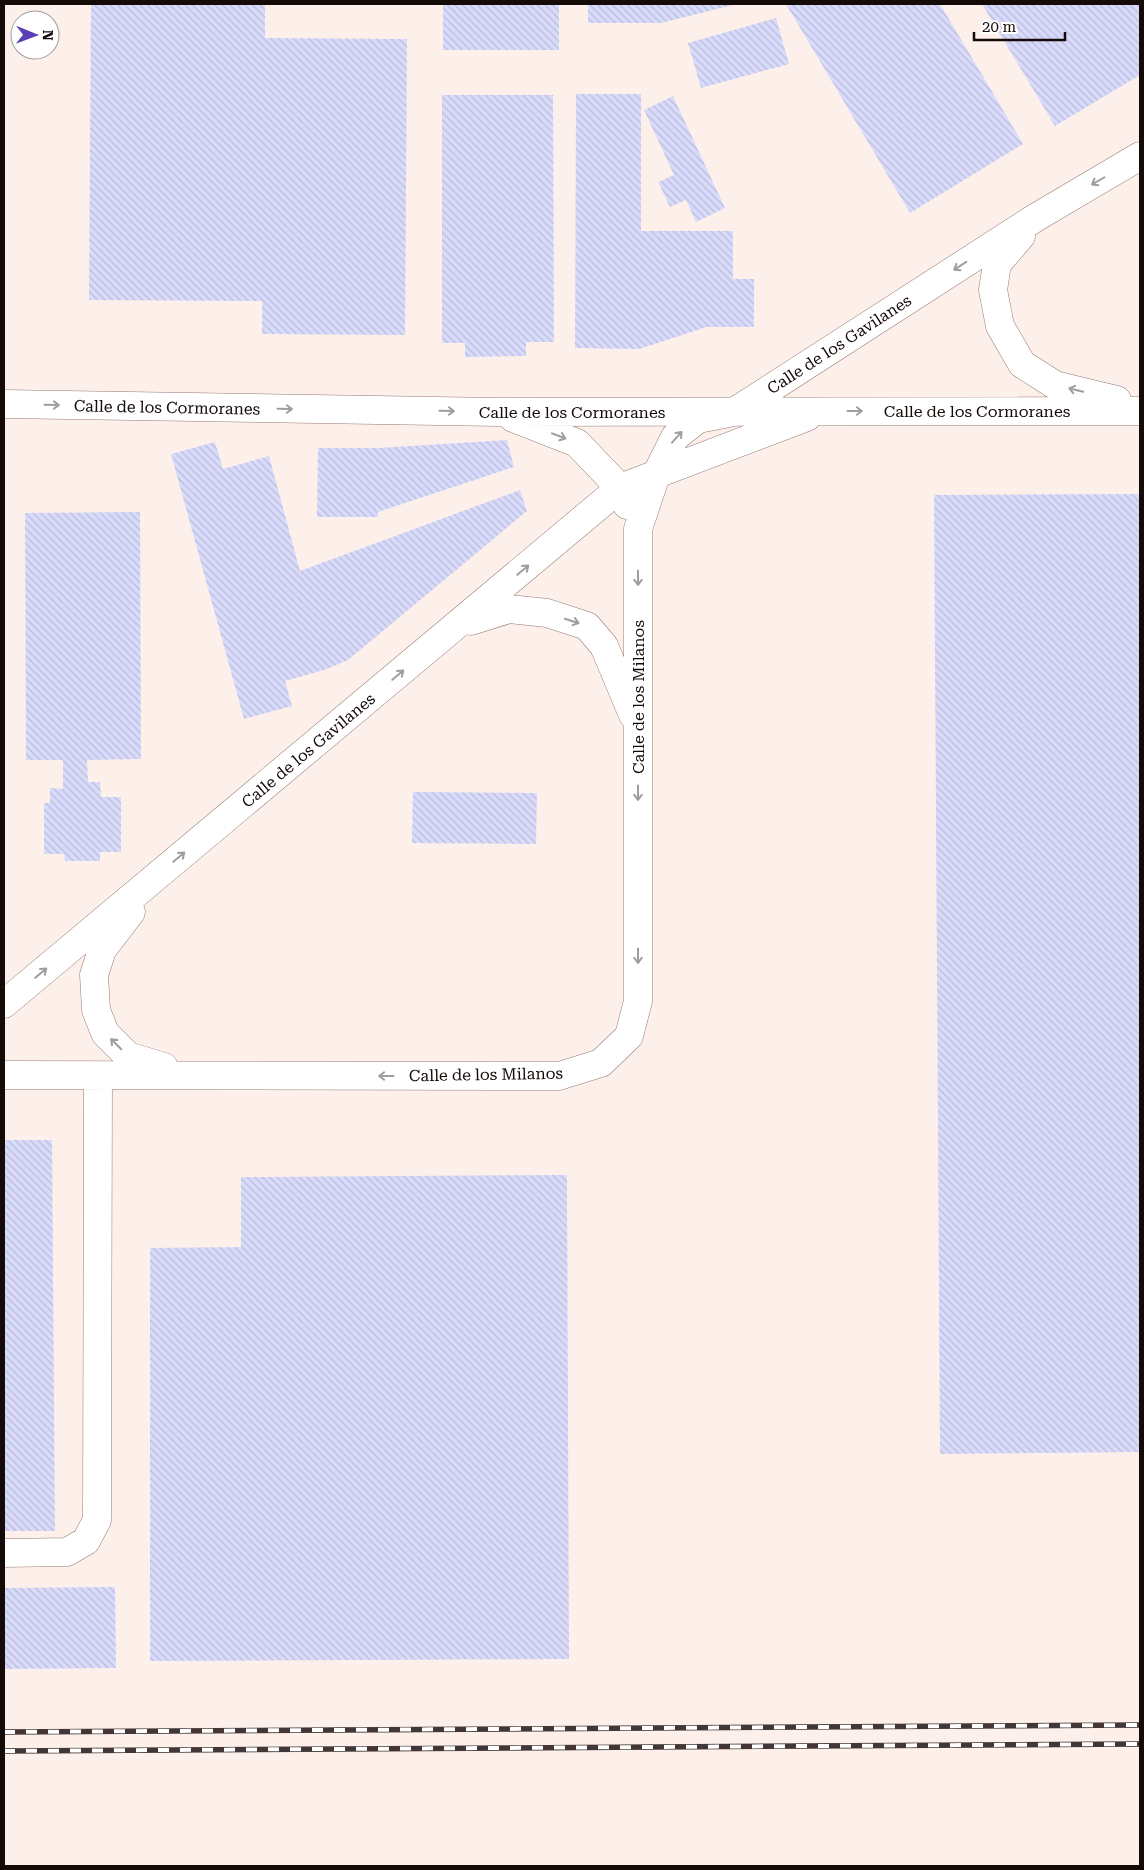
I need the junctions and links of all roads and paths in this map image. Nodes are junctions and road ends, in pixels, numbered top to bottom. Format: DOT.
graph roads {
  1 [pos="1140,156"];
  2 [pos="1035,218"];
  3 [pos="4,404"];
  4 [pos="1140,406"];
  5 [pos="822,411"];
  6 [pos="1140,411"];
  7 [pos="497,412"];
  8 [pos="734,412"];
  9 [pos="656,474"];
  10 [pos="620,488"];
  11 [pos="638,529"];
  12 [pos="457,625"];
  13 [pos="638,728"];
  14 [pos="159,875"];
  15 [pos="4,1004"];
  16 [pos="4,1076"];
  17 [pos="98,1076"];
  18 [pos="192,1076"];
  19 [pos="4,1553"];
  1 -- 2 [label="street, Calle de los Gavilanes, one-way"];
  4 -- 2 [label="street, Calle de los Gavilanes, one-way"];
  2 -- 8 [label="street, Calle de los Gavilanes, one-way"];
  3 -- 7 [label="street, Calle de los Cormoranes, one-way"];
  5 -- 6 [label="street, Calle de los Cormoranes, one-way"];
  5 -- 8 [label="street, Calle de los Cormoranes"];
  5 -- 9 [label="street, Calle de los Gavilanes"];
  7 -- 8 [label="street, Calle de los Cormoranes"];
  7 -- 10 [label="street, one-way"];
  9 -- 8 [label="street, Calle de los Gavilanes, one-way"];
  9 -- 10 [label="street, Calle de los Gavilanes"];
  9 -- 11 [label="street, Calle de los Gavilanes"];
  10 -- 11 [label="street"];
  12 -- 10 [label="street, Calle de los Gavilanes, one-way"];
  11 -- 13 [label="street, Calle de los Milanos, one-way"];
  12 -- 13 [label="street, Calle de los Gavilanes, one-way"];
  14 -- 12 [label="street, Calle de los Gavilanes, one-way"];
  13 -- 18 [label="street, Calle de los Milanos, one-way"];
  15 -- 14 [label="street, Calle de los Gavilanes, one-way"];
  18 -- 14 [label="street, Calle de los Gavilanes, one-way"];
  16 -- 17 [label="street, Calle de los Milanos"];
  17 -- 18 [label="street, Calle de los Milanos"];
  17 -- 19 [label="street"];
}
